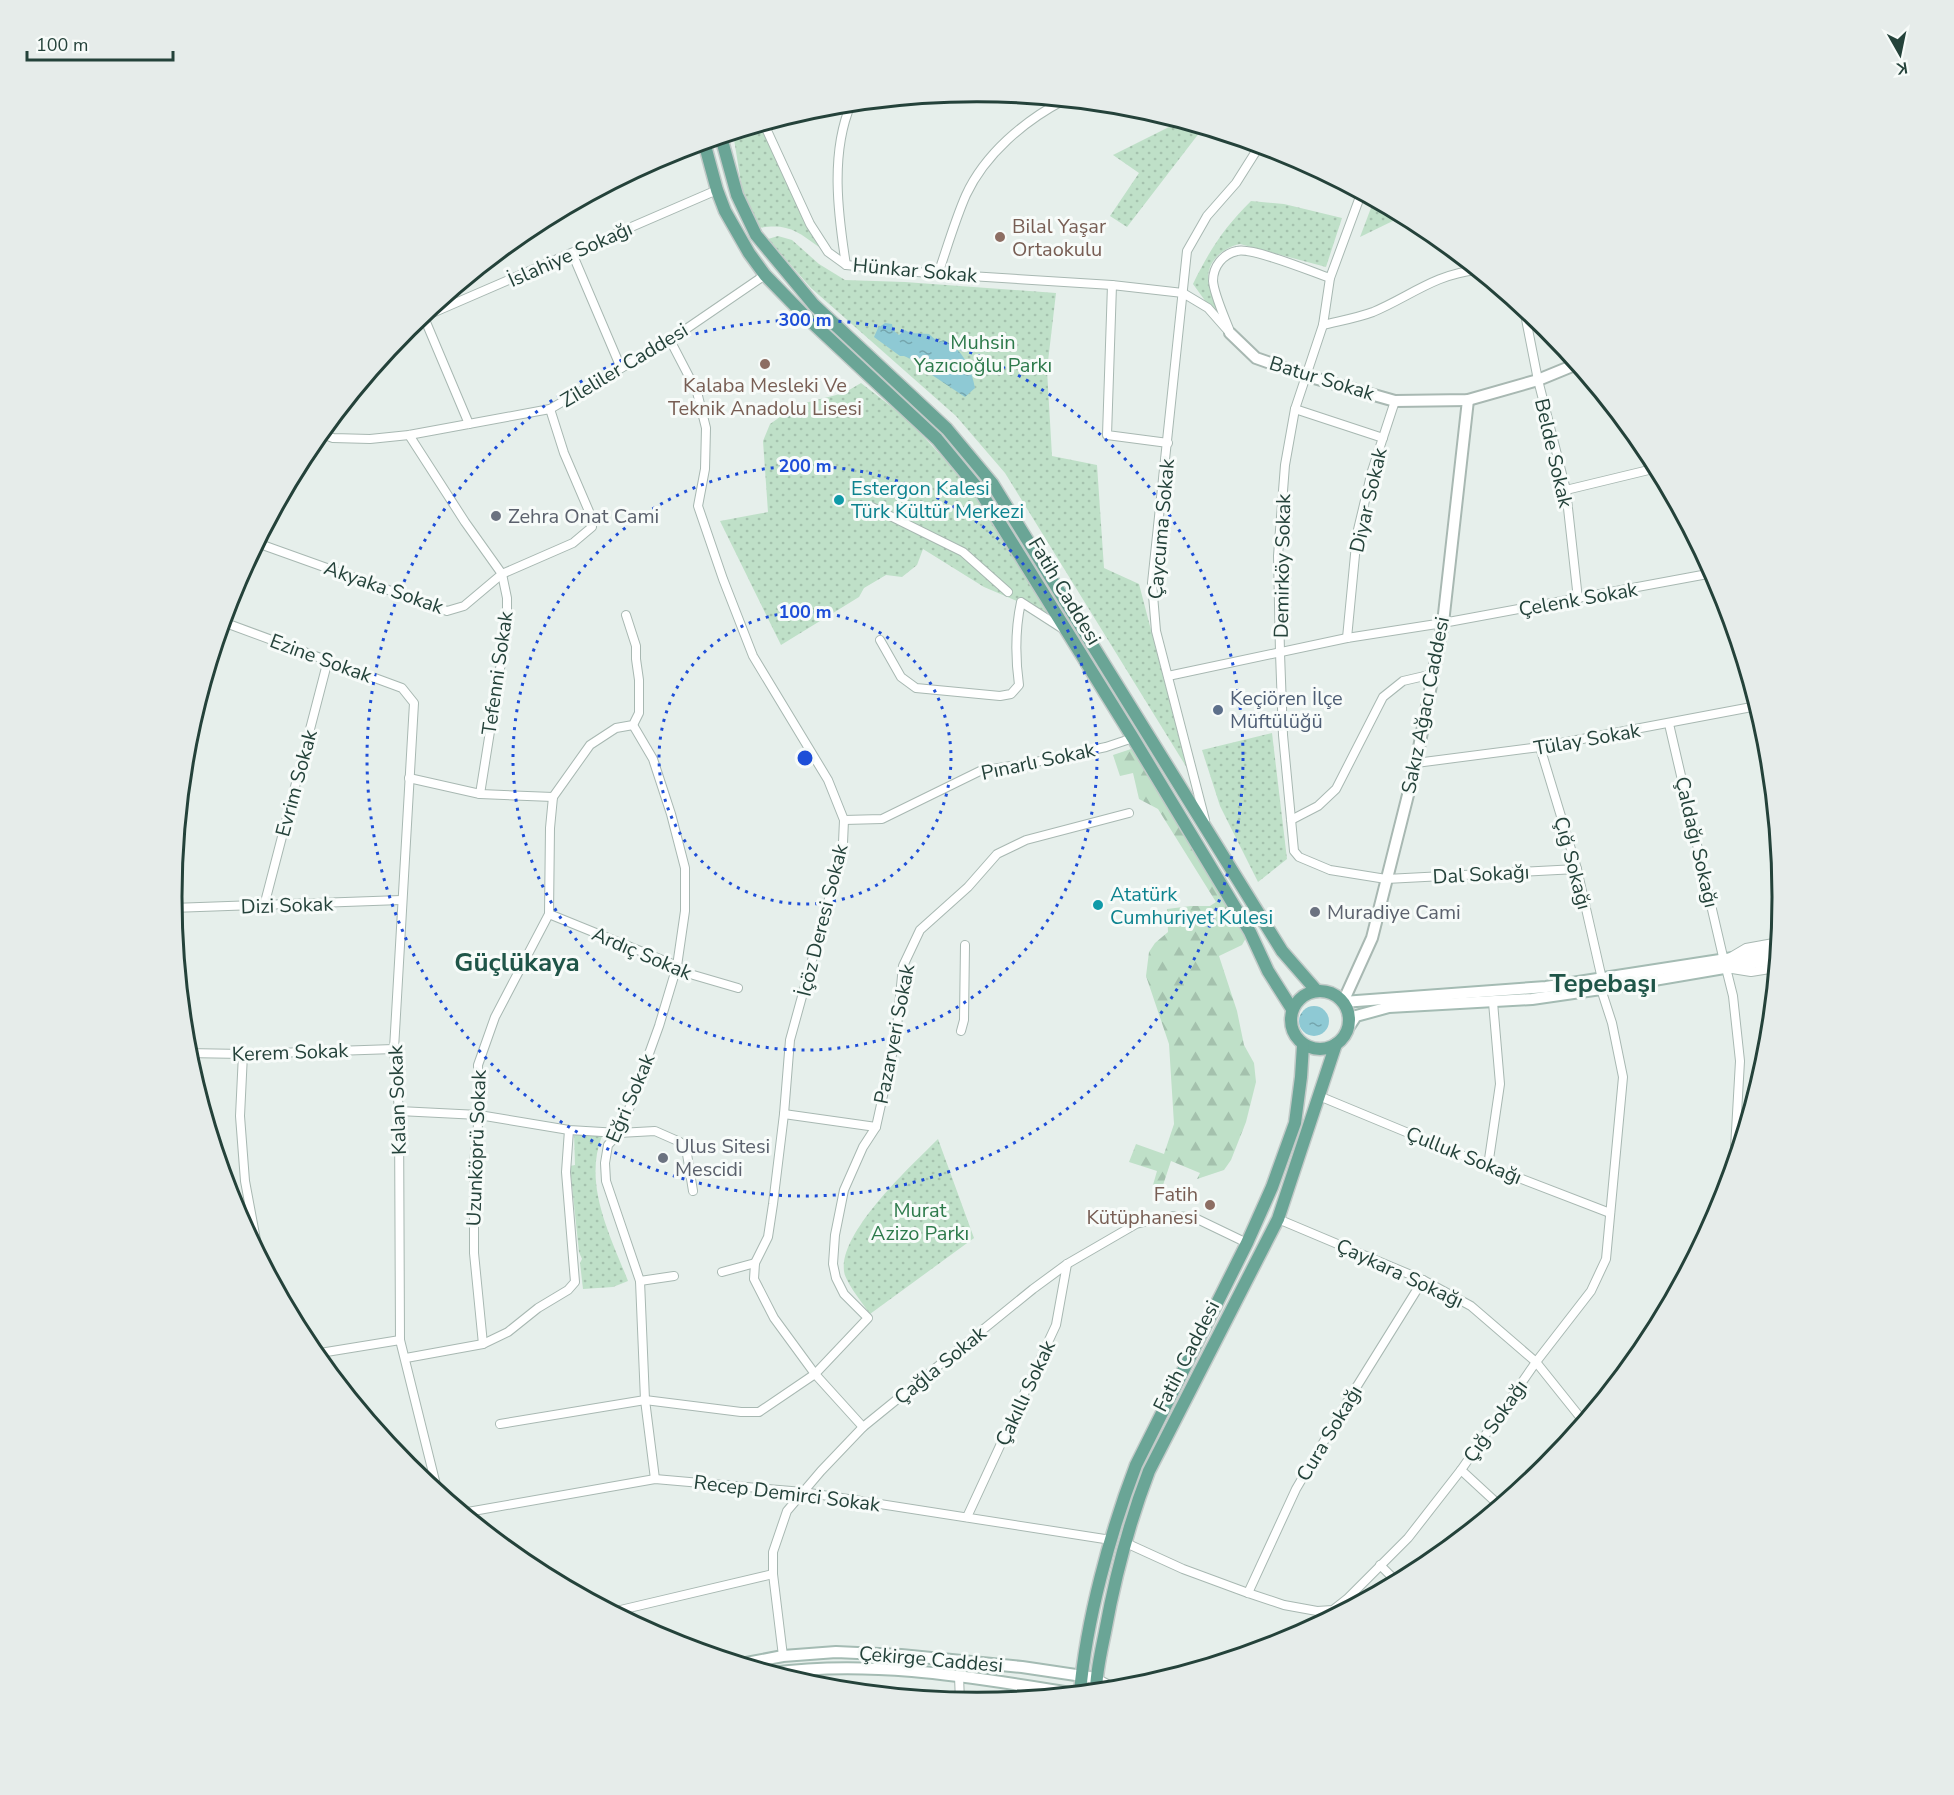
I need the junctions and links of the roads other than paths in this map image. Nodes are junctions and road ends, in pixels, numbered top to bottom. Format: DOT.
graph roads {
  1 [pos="1053,106"];
  2 [pos="848,113"];
  3 [pos="767,130"];
  4 [pos="723,143"];
  5 [pos="706,150"];
  6 [pos="1255,153"];
  7 [pos="717,190"];
  8 [pos="1359,201"];
  9 [pos="572,253"];
  10 [pos="846,265"];
  11 [pos="1467,271"];
  12 [pos="938,274"];
  13 [pos="765,275"];
  14 [pos="1330,278"];
  15 [pos="1112,285"];
  16 [pos="1183,293"];
  17 [pos="443,308"];
  18 [pos="1527,322"];
  19 [pos="426,323"];
  20 [pos="1323,326"];
  21 [pos="1230,333"];
  22 [pos="670,340"];
  23 [pos="1570,367"];
  24 [pos="621,368"];
  25 [pos="1307,376"];
  26 [pos="1538,380"];
  27 [pos="1395,400"];
  28 [pos="1468,400"];
  29 [pos="550,409"];
  30 [pos="1295,409"];
  31 [pos="469,424"];
  32 [pos="409,435"];
  33 [pos="329,437"];
  34 [pos="1383,438"];
  35 [pos="1168,443"];
  36 [pos="1647,470"];
  37 [pos="1566,490"];
  38 [pos="872,507"];
  39 [pos="264,546"];
  40 [pos="502,574"];
  41 [pos="1703,575"];
  42 [pos="1008,592"];
  43 [pos="1578,599"];
  44 [pos="626,615"];
  45 [pos="1443,623"];
  46 [pos="231,624"];
  47 [pos="1067,632"];
  48 [pos="1347,638"];
  49 [pos="880,640"];
  50 [pos="1280,653"];
  51 [pos="328,660"];
  52 [pos="1433,674"];
  53 [pos="1168,676"];
  54 [pos="414,703"];
  55 [pos="1749,708"];
  56 [pos="1670,724"];
  57 [pos="633,725"];
  58 [pos="1133,738"];
  59 [pos="1540,747"];
  60 [pos="1416,763"];
  61 [pos="409,778"];
  62 [pos="480,794"];
  63 [pos="553,797"];
  64 [pos="1129,813"];
  65 [pos="844,820"];
  66 [pos="1291,820"];
  67 [pos="1208,831"];
  68 [pos="1576,869"];
  69 [pos="1386,879"];
  70 [pos="401,900"];
  71 [pos="264,906"];
  72 [pos="182,908"];
  73 [pos="549,914"];
  74 [pos="1771,943"];
  75 [pos="965,945"];
  76 [pos="1771,953"];
  77 [pos="1770,960"];
  78 [pos="1725,964"];
  79 [pos="677,966"];
  80 [pos="1769,969"];
  81 [pos="1602,984"];
  82 [pos="738,988"];
  83 [pos="1316,990"];
  84 [pos="1343,1002"];
  85 [pos="1493,1002"];
  86 [pos="1292,1009"];
  87 [pos="1348,1028"];
  88 [pos="961,1031"];
  89 [pos="1303,1044"];
  90 [pos="1336,1044"];
  91 [pos="394,1049"];
  92 [pos="197,1053"];
  93 [pos="243,1054"];
  94 [pos="1318,1096"];
  95 [pos="399,1111"];
  96 [pos="784,1114"];
  97 [pos="478,1115"];
  98 [pos="876,1127"];
  99 [pos="569,1130"];
  100 [pos="619,1133"];
  101 [pos="1736,1133"];
  102 [pos="1488,1166"];
  103 [pos="693,1191"];
  104 [pos="1610,1213"];
  105 [pos="1278,1219"];
  106 [pos="254,1228"];
  107 [pos="1247,1243"];
  108 [pos="755,1263"];
  109 [pos="1067,1264"];
  110 [pos="722,1272"];
  111 [pos="674,1276"];
  112 [pos="1423,1280"];
  113 [pos="640,1281"];
  114 [pos="400,1340"];
  115 [pos="483,1344"];
  116 [pos="325,1352"];
  117 [pos="406,1358"];
  118 [pos="1536,1362"];
  119 [pos="815,1374"];
  120 [pos="645,1400"];
  121 [pos="1580,1416"];
  122 [pos="500,1424"];
  123 [pos="863,1427"];
  124 [pos="1461,1470"];
  125 [pos="655,1479"];
  126 [pos="435,1480"];
  127 [pos="803,1492"];
  128 [pos="1495,1502"];
  129 [pos="471,1511"];
  130 [pos="967,1517"];
  131 [pos="1111,1540"];
  132 [pos="1126,1544"];
  133 [pos="1380,1564"];
  134 [pos="773,1574"];
  135 [pos="1391,1576"];
  136 [pos="1248,1593"];
  137 [pos="1338,1606"];
  138 [pos="622,1610"];
  139 [pos="1331,1610"];
  140 [pos="783,1656"];
  141 [pos="755,1661"];
  142 [pos="790,1670"];
  143 [pos="958,1676"];
  144 [pos="1082,1677"];
  145 [pos="1096,1678"];
  146 [pos="1104,1682"];
  147 [pos="1096,1684"];
  148 [pos="1080,1686"];
  149 [pos="1050,1689"];
  150 [pos="959,1692"];
  1 -- 12 [label="street"];
  2 -- 10 [label="street"];
  3 -- 10 [label="street, Hünkar Sokak"];
  4 -- 67 [label="main road, Fatih Caddesi"];
  5 -- 7 [label="main road, Fatih Caddesi"];
  6 -- 16 [label="street, Çaycuma Sokak"];
  7 -- 9 [label="street, İslahiye Sokağı"];
  7 -- 13 [label="main road, Fatih Caddesi"];
  8 -- 14 [label="street, Demirköy Sokak"];
  9 -- 17 [label="street, İslahiye Sokağı"];
  9 -- 24 [label="street"];
  10 -- 12 [label="street, Hünkar Sokak"];
  11 -- 20 [label="street"];
  12 -- 15 [label="street, Hünkar Sokak"];
  13 -- 22 [label="street, Zileliler Caddesi"];
  13 -- 47 [label="main road, Fatih Caddesi"];
  14 -- 20 [label="street, Demirköy Sokak"];
  14 -- 21 [label="street, Batur Sokak"];
  15 -- 16 [label="street, Hünkar Sokak"];
  15 -- 35 [label="street"];
  16 -- 21 [label="street, Hünkar Sokak"];
  16 -- 35 [label="street, Çaycuma Sokak"];
  18 -- 26 [label="street, Belde Sokak"];
  19 -- 31 [label="street"];
  20 -- 25 [label="street, Demirköy Sokak"];
  21 -- 25 [label="main road, Batur Sokak"];
  22 -- 24 [label="street, Zileliler Caddesi"];
  22 -- 65 [label="street, İçöz Deresi Sokak"];
  23 -- 26 [label="main road, Batur Sokak"];
  24 -- 29 [label="street, Zileliler Caddesi"];
  25 -- 27 [label="main road, Batur Sokak"];
  25 -- 30 [label="street, Demirköy Sokak"];
  26 -- 28 [label="main road, Batur Sokak"];
  26 -- 37 [label="street, Belde Sokak"];
  27 -- 28 [label="main road, Batur Sokak"];
  27 -- 34 [label="street, Diyar Sokak"];
  28 -- 45 [label="main road, Sakız Ağacı Caddesi"];
  29 -- 31 [label="street, Zileliler Caddesi"];
  29 -- 40 [label="street, Akyaka Sokak"];
  30 -- 34 [label="street"];
  30 -- 50 [label="street, Demirköy Sokak"];
  31 -- 32 [label="street, Zileliler Caddesi"];
  32 -- 33 [label="street, Zileliler Caddesi"];
  32 -- 40 [label="street, Tefenni Sokak"];
  34 -- 48 [label="street, Diyar Sokak"];
  35 -- 53 [label="street, Çaycuma Sokak"];
  36 -- 37 [label="street"];
  37 -- 43 [label="street, Belde Sokak"];
  38 -- 42 [label="street"];
  39 -- 40 [label="street, Akyaka Sokak"];
  40 -- 62 [label="street, Tefenni Sokak"];
  41 -- 43 [label="street, Çelenk Sokak"];
  43 -- 45 [label="street, Çelenk Sokak"];
  44 -- 57 [label="street"];
  45 -- 48 [label="street, Çelenk Sokak"];
  45 -- 52 [label="main road, Sakız Ağacı Caddesi"];
  46 -- 51 [label="street, Ezine Sokak"];
  47 -- 49 [label="street"];
  47 -- 58 [label="main road, Fatih Caddesi"];
  48 -- 50 [label="street, Çelenk Sokak"];
  50 -- 53 [label="street, Çelenk Sokak"];
  50 -- 66 [label="street, Demirköy Sokak"];
  51 -- 54 [label="street, Ezine Sokak"];
  51 -- 71 [label="street, Evrim Sokak"];
  52 -- 60 [label="main road, Sakız Ağacı Caddesi"];
  52 -- 66 [label="street"];
  53 -- 67 [label="street, Çaycuma Sokak"];
  54 -- 61 [label="street, Kalan Sokak"];
  55 -- 56 [label="street, Tülay Sokak"];
  56 -- 59 [label="street, Tülay Sokak"];
  56 -- 78 [label="street, Çaldağı Sokağı"];
  57 -- 63 [label="street, Uzunköprü Sokak"];
  57 -- 79 [label="street, Eğri Sokak"];
  58 -- 65 [label="street, Pınarlı Sokak"];
  58 -- 86 [label="main road, Fatih Caddesi"];
  59 -- 60 [label="street, Tülay Sokak"];
  59 -- 68 [label="street, Çığ Sokağı"];
  60 -- 69 [label="main road, Sakız Ağacı Caddesi"];
  61 -- 62 [label="street"];
  61 -- 70 [label="street, Kalan Sokak"];
  62 -- 63 [label="street"];
  63 -- 73 [label="street, Uzunköprü Sokak"];
  64 -- 98 [label="street, Pazaryeri Sokak"];
  65 -- 96 [label="street, İçöz Deresi Sokak"];
  66 -- 69 [label="street, Demirköy Sokak"];
  67 -- 83 [label="main road, Fatih Caddesi"];
  68 -- 69 [label="street, Dal Sokağı"];
  68 -- 81 [label="street, Çığ Sokağı"];
  69 -- 84 [label="main road, Sakız Ağacı Caddesi"];
  70 -- 71 [label="street, Dizi Sokak"];
  70 -- 91 [label="street, Kalan Sokak"];
  71 -- 72 [label="street, Dizi Sokak"];
  73 -- 79 [label="street, Ardıç Sokak"];
  73 -- 97 [label="street, Uzunköprü Sokak"];
  74 -- 78 [label="street"];
  75 -- 88 [label="street"];
  76 -- 78 [label="main road"];
  77 -- 78 [label="main road"];
  78 -- 80 [label="street"];
  78 -- 81 [label="main road"];
  78 -- 101 [label="street, Çaldağı Sokağı"];
  79 -- 82 [label="street, Ardıç Sokak"];
  79 -- 100 [label="street, Eğri Sokak"];
  81 -- 84 [label="main road"];
  81 -- 85 [label="main road"];
  81 -- 104 [label="street, Çığ Sokağı"];
  83 -- 84 [label="main road"];
  83 -- 86 [label="main road"];
  84 -- 87 [label="main road"];
  85 -- 87 [label="main road"];
  85 -- 102 [label="street"];
  86 -- 89 [label="main road"];
  87 -- 90 [label="main road"];
  89 -- 90 [label="main road"];
  89 -- 107 [label="main road, Fatih Caddesi"];
  90 -- 94 [label="main road, Fatih Caddesi"];
  91 -- 93 [label="street, Kerem Sokak"];
  91 -- 95 [label="street, Kalan Sokak"];
  92 -- 93 [label="street, Kerem Sokak"];
  93 -- 106 [label="street"];
  94 -- 102 [label="street, Çulluk Sokağı"];
  94 -- 105 [label="main road, Fatih Caddesi"];
  95 -- 97 [label="street"];
  95 -- 114 [label="street, Kalan Sokak"];
  96 -- 98 [label="street"];
  96 -- 108 [label="street, İçöz Deresi Sokak"];
  97 -- 99 [label="street"];
  97 -- 115 [label="street, Uzunköprü Sokak"];
  98 -- 119 [label="street, Pazaryeri Sokak"];
  99 -- 100 [label="street"];
  99 -- 115 [label="street"];
  100 -- 103 [label="street"];
  100 -- 113 [label="street, Eğri Sokak"];
  102 -- 104 [label="street, Çulluk Sokağı"];
  104 -- 118 [label="street, Çığ Sokağı"];
  105 -- 112 [label="street, Çaykara Sokağı"];
  105 -- 132 [label="main road, Fatih Caddesi"];
  107 -- 109 [label="street, Çağla Sokak"];
  107 -- 131 [label="main road, Fatih Caddesi"];
  108 -- 110 [label="street"];
  108 -- 119 [label="street"];
  109 -- 123 [label="street, Çağla Sokak"];
  109 -- 130 [label="street, Çakıllı Sokak"];
  111 -- 113 [label="street"];
  112 -- 118 [label="street, Çaykara Sokağı"];
  112 -- 136 [label="street, Cura Sokağı"];
  113 -- 120 [label="street, Eğri Sokak"];
  114 -- 116 [label="street"];
  114 -- 117 [label="street, Kalan Sokak"];
  115 -- 117 [label="street"];
  117 -- 126 [label="street, Kalan Sokak"];
  118 -- 121 [label="street, Çaykara Sokağı"];
  118 -- 124 [label="street, Çığ Sokağı"];
  119 -- 120 [label="street, Pazaryeri Sokak"];
  119 -- 123 [label="street"];
  120 -- 122 [label="street, Pazaryeri Sokak"];
  120 -- 125 [label="street, Eğri Sokak"];
  123 -- 127 [label="street, Çağla Sokak"];
  124 -- 128 [label="street"];
  124 -- 133 [label="street, Çığ Sokağı"];
  125 -- 127 [label="street, Recep Demirci Sokak"];
  125 -- 129 [label="street, Recep Demirci Sokak"];
  127 -- 130 [label="street, Recep Demirci Sokak"];
  127 -- 134 [label="street, Çağla Sokak"];
  130 -- 131 [label="street, Recep Demirci Sokak"];
  131 -- 144 [label="main road, Fatih Caddesi"];
  132 -- 136 [label="street, Çığ Sokağı"];
  132 -- 145 [label="main road, Fatih Caddesi"];
  133 -- 135 [label="street"];
  133 -- 137 [label="street, Çığ Sokağı"];
  134 -- 138 [label="street"];
  134 -- 140 [label="street, Çağla Sokak"];
  136 -- 139 [label="street, Çığ Sokağı"];
  140 -- 141 [label="main road, Çekirge Caddesi"];
  140 -- 144 [label="main road, Çekirge Caddesi"];
  142 -- 143 [label="main road, Çekirge Caddesi"];
  143 -- 149 [label="main road, Çekirge Caddesi"];
  143 -- 150 [label="street"];
  144 -- 145 [label="main road, Çekirge Caddesi"];
  144 -- 148 [label="main road, Fatih Caddesi"];
  145 -- 146 [label="street, Çekirge Caddesi"];
  145 -- 147 [label="main road, Fatih Caddesi"];
}
